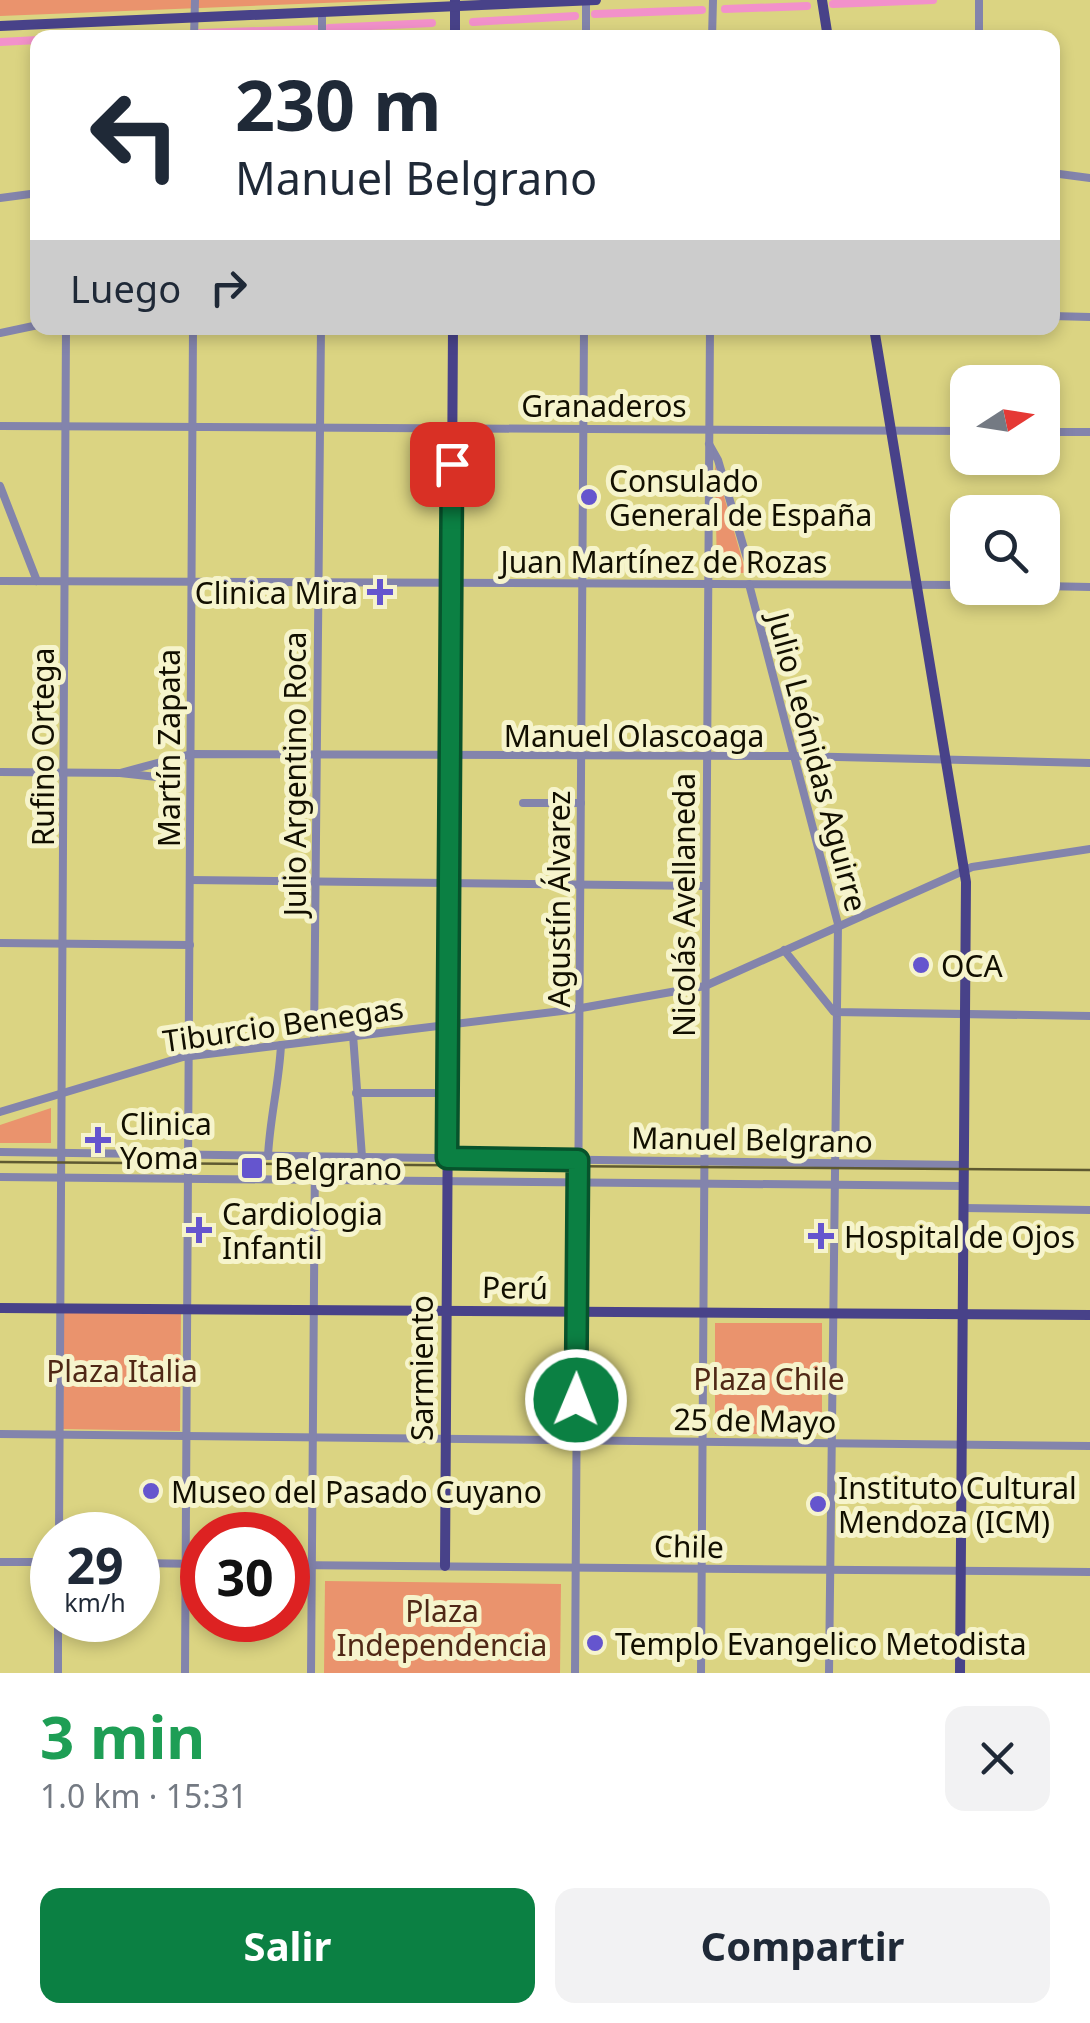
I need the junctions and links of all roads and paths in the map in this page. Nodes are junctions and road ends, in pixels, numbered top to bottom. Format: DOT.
graph roads {
  1 [pos="193,0"];
  2 [pos="586,0"];
  3 [pos="596,0"];
  4 [pos="713,0"];
  5 [pos="822,0"];
  6 [pos="979,0"];
  7 [pos="454,2"];
  8 [pos="322,13"];
  9 [pos="193,18"];
  10 [pos="68,23"];
  11 [pos="0,26"];
  12 [pos="68,30"];
  13 [pos="194,30"];
  14 [pos="322,30"];
  15 [pos="454,30"];
  16 [pos="586,30"];
  17 [pos="712,30"];
  18 [pos="827,30"];
  19 [pos="979,30"];
  20 [pos="1060,174"];
  21 [pos="1090,178"];
  22 [pos="30,195"];
  23 [pos="0,198"];
  24 [pos="1060,316"];
  25 [pos="1090,316"];
  26 [pos="30,327"];
  27 [pos="0,333"];
  28 [pos="66,335"];
  29 [pos="193,335"];
  30 [pos="320,335"];
  31 [pos="453,335"];
  32 [pos="584,335"];
  33 [pos="710,335"];
  34 [pos="875,335"];
  35 [pos="192,425"];
  36 [pos="319,425"];
  37 [pos="0,426"];
  38 [pos="66,426"];
  39 [pos="583,426"];
  40 [pos="452,428"];
  41 [pos="709,428"];
  42 [pos="891,430"];
  43 [pos="950,431"];
  44 [pos="1060,432"];
  45 [pos="1090,432"];
  46 [pos="714,462"];
  47 [pos="0,486"];
  48 [pos="751,572"];
  49 [pos="0,581"];
  50 [pos="37,581"];
  51 [pos="65,582"];
  52 [pos="192,582"];
  53 [pos="318,582"];
  54 [pos="451,583"];
  55 [pos="582,584"];
  56 [pos="708,584"];
  57 [pos="749,584"];
  58 [pos="915,585"];
  59 [pos="950,586"];
  60 [pos="1060,586"];
  61 [pos="1090,587"];
  62 [pos="191,754"];
  63 [pos="316,756"];
  64 [pos="795,756"];
  65 [pos="450,758"];
  66 [pos="581,758"];
  67 [pos="706,758"];
  68 [pos="943,760"];
  69 [pos="1090,763"];
  70 [pos="0,772"];
  71 [pos="64,772"];
  72 [pos="120,773"];
  73 [pos="175,779"];
  74 [pos="523,803"];
  75 [pos="581,803"];
  76 [pos="1090,849"];
  77 [pos="963,870"];
  78 [pos="190,880"];
  79 [pos="316,882"];
  80 [pos="449,883"];
  81 [pos="580,884"];
  82 [pos="705,886"];
  83 [pos="838,924"];
  84 [pos="0,943"];
  85 [pos="64,943"];
  86 [pos="190,946"];
  87 [pos="784,950"];
  88 [pos="704,986"];
  89 [pos="580,1008"];
  90 [pos="836,1012"];
  91 [pos="965,1015"];
  92 [pos="1090,1016"];
  93 [pos="448,1023"];
  94 [pos="353,1036"];
  95 [pos="314,1040"];
  96 [pos="281,1044"];
  97 [pos="190,1056"];
  98 [pos="63,1092"];
  99 [pos="356,1092"];
  100 [pos="448,1094"];
  101 [pos="0,1112"];
  102 [pos="0,1152"];
  103 [pos="62,1153"];
  104 [pos="189,1155"];
  105 [pos="268,1156"];
  106 [pos="314,1156"];
  107 [pos="362,1157"];
  108 [pos="578,1160"];
  109 [pos="705,1161"];
  110 [pos="832,1162"];
  111 [pos="447,1170"];
  112 [pos="963,1175"];
  113 [pos="0,1177"];
  114 [pos="61,1178"];
  115 [pos="188,1180"];
  116 [pos="314,1181"];
  117 [pos="578,1182"];
  118 [pos="705,1183"];
  119 [pos="832,1184"];
  120 [pos="963,1208"];
  121 [pos="1090,1210"];
  122 [pos="0,1308"];
  123 [pos="60,1308"];
  124 [pos="188,1309"];
  125 [pos="314,1310"];
  126 [pos="446,1311"];
  127 [pos="577,1313"];
  128 [pos="704,1314"];
  129 [pos="832,1315"];
  130 [pos="1090,1315"];
  131 [pos="962,1316"];
  132 [pos="0,1434"];
  133 [pos="59,1434"];
  134 [pos="187,1436"];
  135 [pos="313,1438"];
  136 [pos="446,1439"];
  137 [pos="576,1440"];
  138 [pos="703,1442"];
  139 [pos="831,1444"];
  140 [pos="962,1445"];
  141 [pos="1090,1446"];
  142 [pos="59,1512"];
  143 [pos="186,1512"];
  144 [pos="0,1562"];
  145 [pos="30,1562"];
  146 [pos="312,1565"];
  147 [pos="445,1566"];
  148 [pos="575,1568"];
  149 [pos="702,1568"];
  150 [pos="830,1570"];
  151 [pos="961,1571"];
  152 [pos="1090,1572"];
  153 [pos="58,1642"];
  154 [pos="185,1642"];
  155 [pos="58,1673"];
  156 [pos="185,1673"];
  157 [pos="311,1673"];
  158 [pos="575,1673"];
  159 [pos="701,1673"];
  160 [pos="829,1673"];
  161 [pos="960,1673"];
  1 -- 9 [label="street"];
  2 -- 3 [label="main road"];
  2 -- 7 [label="main road"];
  2 -- 16 [label="street"];
  4 -- 17 [label="street"];
  5 -- 18 [label="main road"];
  6 -- 19 [label="street"];
  7 -- 8 [label="main road"];
  7 -- 15 [label="main road"];
  8 -- 9 [label="main road"];
  8 -- 14 [label="street"];
  9 -- 10 [label="main road"];
  9 -- 13 [label="street"];
  10 -- 11 [label="main road"];
  10 -- 12 [label="street"];
  20 -- 21 [label="street"];
  22 -- 23 [label="street"];
  24 -- 25 [label="street"];
  26 -- 27 [label="street"];
  28 -- 38 [label="street, Rufino Ortega"];
  29 -- 35 [label="street, Martín Zapata"];
  30 -- 36 [label="street, Julio Argentino Roca"];
  31 -- 40 [label="main road, Sarmiento"];
  32 -- 39 [label="street, Agustín Álvarez"];
  33 -- 41 [label="street, Nicolás Avellaneda"];
  34 -- 42 [label="main road"];
  35 -- 36 [label="street, Granaderos"];
  35 -- 38 [label="street, Granaderos"];
  35 -- 52 [label="street, Martín Zapata"];
  36 -- 40 [label="street, Granaderos"];
  36 -- 53 [label="street, Julio Argentino Roca"];
  37 -- 38 [label="street, Granaderos"];
  38 -- 51 [label="street, Rufino Ortega"];
  39 -- 40 [label="street, Granaderos"];
  39 -- 41 [label="street, Granaderos"];
  39 -- 55 [label="street, Agustín Álvarez"];
  40 -- 54 [label="main road, Sarmiento"];
  41 -- 42 [label="street, Granaderos"];
  41 -- 46 [label="street, Nicolás Avellaneda"];
  42 -- 43 [label="street, Granaderos"];
  42 -- 58 [label="main road"];
  44 -- 45 [label="street"];
  46 -- 48 [label="street"];
  46 -- 56 [label="street, Nicolás Avellaneda"];
  47 -- 50 [label="street"];
  49 -- 50 [label="street, Juan Martínez de Rozas"];
  50 -- 51 [label="street, Juan Martínez de Rozas"];
  51 -- 52 [label="street, Juan Martínez de Rozas"];
  51 -- 71 [label="street, Rufino Ortega"];
  52 -- 53 [label="street, Juan Martínez de Rozas"];
  52 -- 62 [label="street, Martín Zapata"];
  53 -- 54 [label="street, Juan Martínez de Rozas"];
  53 -- 63 [label="street, Julio Argentino Roca"];
  54 -- 55 [label="street, Juan Martínez de Rozas"];
  54 -- 65 [label="main road, Sarmiento"];
  55 -- 56 [label="street, Juan Martínez de Rozas"];
  55 -- 66 [label="street, Agustín Álvarez"];
  56 -- 57 [label="street, Juan Martínez de Rozas"];
  56 -- 67 [label="street, Nicolás Avellaneda"];
  57 -- 58 [label="street, Juan Martínez de Rozas"];
  57 -- 64 [label="street, Julio Leónidas Aguirre"];
  58 -- 59 [label="street, Juan Martínez de Rozas"];
  58 -- 68 [label="main road"];
  60 -- 61 [label="street"];
  62 -- 63 [label="street, Manuel Olascoaga"];
  62 -- 72 [label="street, Manuel Olascoaga"];
  62 -- 78 [label="street, Martín Zapata"];
  63 -- 65 [label="street, Manuel Olascoaga"];
  63 -- 79 [label="street, Julio Argentino Roca"];
  64 -- 67 [label="street, Manuel Olascoaga"];
  64 -- 68 [label="street, Manuel Olascoaga"];
  64 -- 83 [label="street, Julio Leónidas Aguirre"];
  65 -- 66 [label="street, Manuel Olascoaga"];
  65 -- 80 [label="main road, Sarmiento"];
  66 -- 67 [label="street, Manuel Olascoaga"];
  66 -- 75 [label="street, Agustín Álvarez"];
  67 -- 82 [label="street, Nicolás Avellaneda"];
  68 -- 69 [label="street, Manuel Olascoaga"];
  68 -- 77 [label="main road"];
  70 -- 71 [label="street, Manuel Olascoaga"];
  71 -- 72 [label="street, Manuel Olascoaga"];
  71 -- 85 [label="street, Rufino Ortega"];
  72 -- 73 [label="street, Manuel Olascoaga"];
  74 -- 75 [label="street"];
  75 -- 81 [label="street, Agustín Álvarez"];
  76 -- 77 [label="street, Tiburcio Benegas"];
  77 -- 83 [label="street, Tiburcio Benegas"];
  77 -- 91 [label="main road"];
  78 -- 79 [label="street"];
  78 -- 86 [label="street, Martín Zapata"];
  79 -- 80 [label="street"];
  79 -- 95 [label="street, Julio Argentino Roca"];
  80 -- 81 [label="street"];
  80 -- 93 [label="main road, Sarmiento"];
  81 -- 82 [label="street"];
  81 -- 89 [label="street, Agustín Álvarez"];
  82 -- 88 [label="street, Nicolás Avellaneda"];
  83 -- 87 [label="street, Tiburcio Benegas"];
  83 -- 90 [label="street, Julio Leónidas Aguirre"];
  84 -- 85 [label="street"];
  85 -- 86 [label="street"];
  85 -- 98 [label="street, Rufino Ortega"];
  86 -- 97 [label="street, Martín Zapata"];
  87 -- 88 [label="street, Tiburcio Benegas"];
  87 -- 90 [label="street"];
  88 -- 89 [label="street, Tiburcio Benegas"];
  88 -- 109 [label="street, Nicolás Avellaneda"];
  89 -- 93 [label="street, Tiburcio Benegas"];
  89 -- 108 [label="street, Agustín Álvarez"];
  90 -- 91 [label="street"];
  90 -- 110 [label="street, Julio Leónidas Aguirre"];
  91 -- 92 [label="street"];
  91 -- 112 [label="main road"];
  93 -- 94 [label="street, Tiburcio Benegas"];
  93 -- 100 [label="main road, Sarmiento"];
  94 -- 95 [label="street, Tiburcio Benegas"];
  94 -- 99 [label="street"];
  95 -- 96 [label="street, Tiburcio Benegas"];
  96 -- 97 [label="street, Tiburcio Benegas"];
  96 -- 105 [label="street"];
  97 -- 98 [label="street, Tiburcio Benegas"];
  97 -- 104 [label="street, Martín Zapata"];
  98 -- 101 [label="street, Tiburcio Benegas"];
  98 -- 103 [label="street, Rufino Ortega"];
  99 -- 100 [label="street"];
  99 -- 107 [label="street"];
  100 -- 111 [label="main road, Sarmiento"];
  102 -- 103 [label="street, Manuel Belgrano"];
  103 -- 104 [label="street, Manuel Belgrano"];
  103 -- 114 [label="street, Rufino Ortega"];
  104 -- 105 [label="street, Manuel Belgrano"];
  104 -- 115 [label="street, Martín Zapata"];
  105 -- 106 [label="street, Manuel Belgrano"];
  106 -- 107 [label="street, Manuel Belgrano"];
  106 -- 116 [label="street"];
  107 -- 111 [label="street, Manuel Belgrano"];
  108 -- 109 [label="street, Manuel Belgrano"];
  108 -- 111 [label="street, Manuel Belgrano"];
  108 -- 117 [label="street, Agustín Álvarez"];
  109 -- 110 [label="street, Manuel Belgrano"];
  109 -- 118 [label="street, Nicolás Avellaneda"];
  110 -- 112 [label="street, Manuel Belgrano"];
  110 -- 119 [label="street, Julio Leónidas Aguirre"];
  111 -- 116 [label="street, Manuel Belgrano"];
  111 -- 117 [label="street, Manuel Belgrano"];
  111 -- 126 [label="main road, Sarmiento"];
  112 -- 119 [label="street, Manuel Belgrano"];
  112 -- 120 [label="main road"];
  113 -- 114 [label="street, Manuel Belgrano"];
  114 -- 115 [label="street, Manuel Belgrano"];
  114 -- 123 [label="street, Rufino Ortega"];
  115 -- 116 [label="street, Manuel Belgrano"];
  115 -- 124 [label="street, Martín Zapata"];
  116 -- 125 [label="street"];
  117 -- 118 [label="street, Manuel Belgrano"];
  117 -- 127 [label="street, Agustín Álvarez"];
  118 -- 119 [label="street, Manuel Belgrano"];
  118 -- 128 [label="street, Nicolás Avellaneda"];
  119 -- 129 [label="street, Julio Leónidas Aguirre"];
  120 -- 121 [label="street"];
  120 -- 131 [label="main road"];
  122 -- 123 [label="main road, Perú"];
  123 -- 124 [label="main road, Perú"];
  123 -- 133 [label="street, Rufino Ortega"];
  124 -- 125 [label="main road, Perú"];
  124 -- 134 [label="street, Martín Zapata"];
  125 -- 126 [label="main road, Perú"];
  125 -- 135 [label="street"];
  126 -- 127 [label="main road, Perú"];
  126 -- 136 [label="main road, Sarmiento"];
  127 -- 128 [label="main road, Perú"];
  127 -- 137 [label="street, Agustín Álvarez"];
  128 -- 129 [label="main road, Perú"];
  128 -- 138 [label="street, Nicolás Avellaneda"];
  129 -- 131 [label="main road, Perú"];
  129 -- 139 [label="street, Julio Leónidas Aguirre"];
  130 -- 131 [label="main road, Perú"];
  131 -- 140 [label="main road"];
  132 -- 133 [label="street, 25 de Mayo"];
  133 -- 134 [label="street, 25 de Mayo"];
  133 -- 142 [label="street, Rufino Ortega"];
  134 -- 135 [label="street, 25 de Mayo"];
  134 -- 143 [label="street, Martín Zapata"];
  135 -- 136 [label="street, 25 de Mayo"];
  135 -- 146 [label="street"];
  136 -- 137 [label="street, 25 de Mayo"];
  136 -- 147 [label="main road, Sarmiento"];
  137 -- 138 [label="street, 25 de Mayo"];
  137 -- 148 [label="street, Agustín Álvarez"];
  138 -- 139 [label="street, 25 de Mayo"];
  138 -- 149 [label="street, Nicolás Avellaneda"];
  139 -- 140 [label="street, 25 de Mayo"];
  139 -- 150 [label="street, Julio Leónidas Aguirre"];
  140 -- 141 [label="street, 25 de Mayo"];
  140 -- 151 [label="main road"];
  144 -- 145 [label="street"];
  146 -- 147 [label="street, Chile"];
  146 -- 157 [label="street"];
  147 -- 148 [label="street, Chile"];
  148 -- 149 [label="street, Chile"];
  148 -- 158 [label="street, Agustín Álvarez"];
  149 -- 150 [label="street, Chile"];
  149 -- 159 [label="street, Nicolás Avellaneda"];
  150 -- 151 [label="street, Chile"];
  150 -- 160 [label="street, Julio Leónidas Aguirre"];
  151 -- 152 [label="street, Chile"];
  151 -- 161 [label="main road"];
  153 -- 155 [label="street"];
  154 -- 156 [label="street, Martín Zapata"];
}
